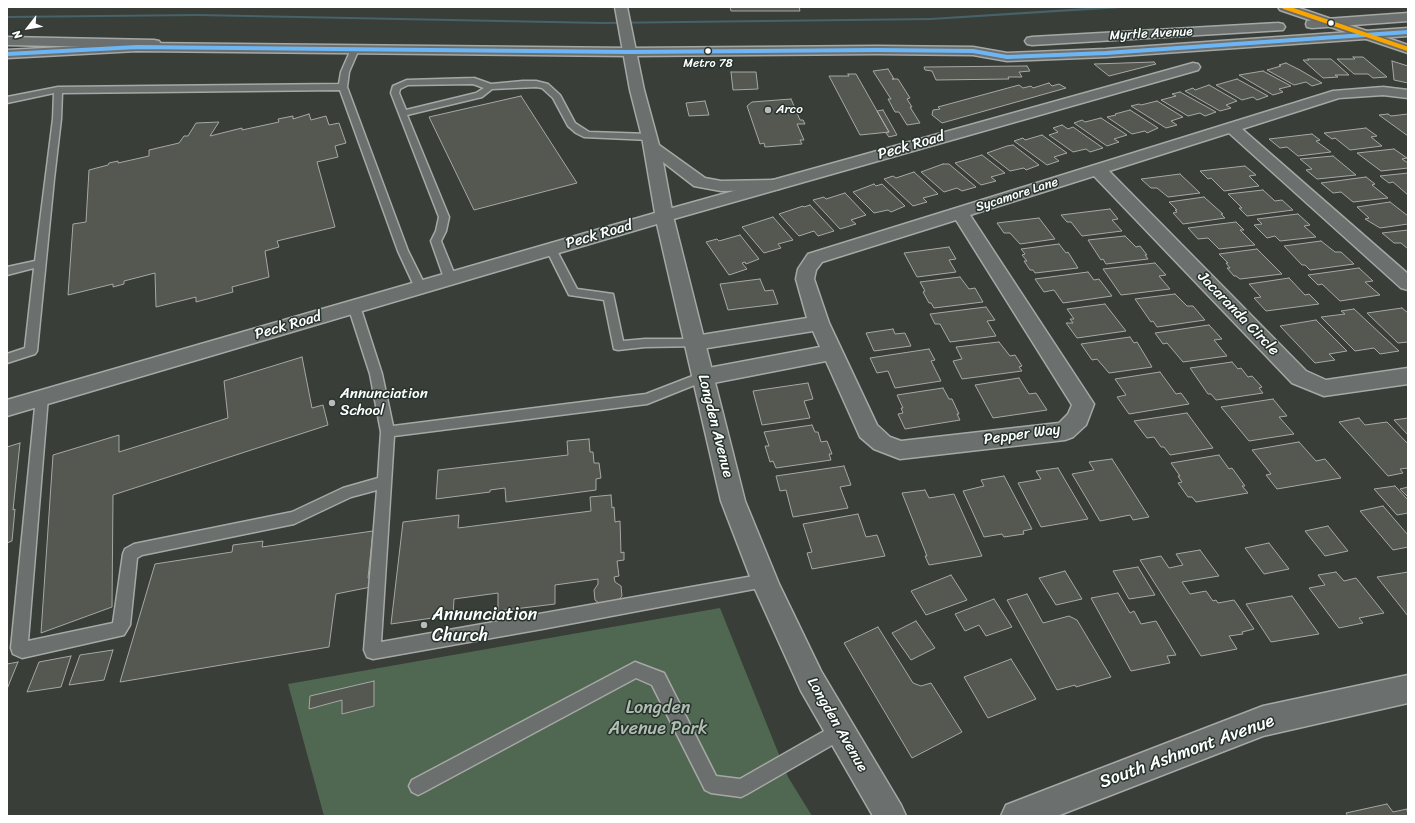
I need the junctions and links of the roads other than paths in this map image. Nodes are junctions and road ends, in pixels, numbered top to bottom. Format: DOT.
graph roads {
  1 [pos="1284,7"];
  2 [pos="1332,9"];
  3 [pos="622,11"];
  4 [pos="1408,16"];
  5 [pos="1366,20"];
  6 [pos="1330,23"];
  7 [pos="1407,33"];
  8 [pos="1368,35"];
  9 [pos="7,41"];
  10 [pos="1021,42"];
  11 [pos="998,43"];
  12 [pos="329,48"];
  13 [pos="355,49"];
  14 [pos="1408,49"];
  15 [pos="973,51"];
  16 [pos="630,52"];
  17 [pos="7,54"];
  18 [pos="1193,67"];
  19 [pos="343,87"];
  20 [pos="490,87"];
  21 [pos="58,90"];
  22 [pos="1408,94"];
  23 [pos="7,100"];
  24 [pos="403,113"];
  25 [pos="1232,128"];
  26 [pos="651,142"];
  27 [pos="1098,170"];
  28 [pos="773,185"];
  29 [pos="960,213"];
  30 [pos="664,216"];
  31 [pos="551,249"];
  32 [pos="40,263"];
  33 [pos="7,271"];
  34 [pos="450,278"];
  35 [pos="1408,284"];
  36 [pos="420,287"];
  37 [pos="354,306"];
  38 [pos="819,323"];
  39 [pos="695,343"];
  40 [pos="832,352"];
  41 [pos="7,359"];
  42 [pos="1408,376"];
  43 [pos="703,377"];
  44 [pos="42,397"];
  45 [pos="7,408"];
  46 [pos="388,432"];
  47 [pos="385,482"];
  48 [pos="764,581"];
  49 [pos="1408,689"];
  50 [pos="840,731"];
  51 [pos="418,786"];
  52 [pos="890,816"];
  53 [pos="1017,816"];
  1 -- 6 [label="main road"];
  2 -- 5 [label="main road"];
  3 -- 16 [label="street, Longden Avenue"];
  4 -- 5 [label="street"];
  5 -- 6 [label="street"];
  5 -- 7 [label="main road"];
  6 -- 8 [label="main road"];
  6 -- 10 [label="street, Myrtle Avenue"];
  7 -- 8 [label="street"];
  8 -- 14 [label="main road"];
  8 -- 15 [label="street, Myrtle Avenue"];
  9 -- 12 [label="street"];
  11 -- 15 [label="street, Myrtle Avenue"];
  12 -- 13 [label="street, Myrtle Avenue"];
  12 -- 17 [label="street, Myrtle Avenue"];
  13 -- 16 [label="street, Myrtle Avenue"];
  13 -- 19 [label="lane"];
  15 -- 16 [label="street, Myrtle Avenue"];
  16 -- 26 [label="street, Longden Avenue"];
  18 -- 28 [label="street, Peck Road"];
  19 -- 21 [label="lane"];
  19 -- 36 [label="lane"];
  20 -- 24 [label="lane"];
  20 -- 24 [label="lane"];
  20 -- 26 [label="lane"];
  21 -- 23 [label="lane"];
  21 -- 32 [label="lane"];
  22 -- 25 [label="street, Sycamore Lane"];
  24 -- 34 [label="lane"];
  25 -- 27 [label="street, Sycamore Lane"];
  25 -- 35 [label="street"];
  26 -- 28 [label="street"];
  26 -- 30 [label="street, Longden Avenue"];
  27 -- 29 [label="street, Sycamore Lane"];
  27 -- 42 [label="street, Jacaranda Circle"];
  28 -- 30 [label="street, Peck Road"];
  29 -- 38 [label="street, Sycamore Lane"];
  29 -- 40 [label="street, Pepper Way"];
  30 -- 31 [label="street, Peck Road"];
  30 -- 39 [label="street, Longden Avenue"];
  31 -- 34 [label="street, Peck Road"];
  31 -- 39 [label="lane"];
  32 -- 33 [label="lane"];
  32 -- 41 [label="lane"];
  34 -- 36 [label="street, Peck Road"];
  36 -- 37 [label="street, Peck Road"];
  37 -- 44 [label="street, Peck Road"];
  37 -- 46 [label="lane"];
  38 -- 39 [label="street"];
  38 -- 40 [label="street, Pepper Way"];
  39 -- 43 [label="street, Longden Avenue"];
  40 -- 43 [label="street"];
  43 -- 46 [label="lane"];
  43 -- 48 [label="street, Longden Avenue"];
  44 -- 45 [label="street, Peck Road"];
  44 -- 47 [label="lane"];
  46 -- 47 [label="lane"];
  47 -- 48 [label="lane"];
  48 -- 50 [label="street, Longden Avenue"];
  49 -- 53 [label="street, South Ashmont Avenue"];
  50 -- 51 [label="lane"];
  50 -- 52 [label="street, Longden Avenue"];
}
